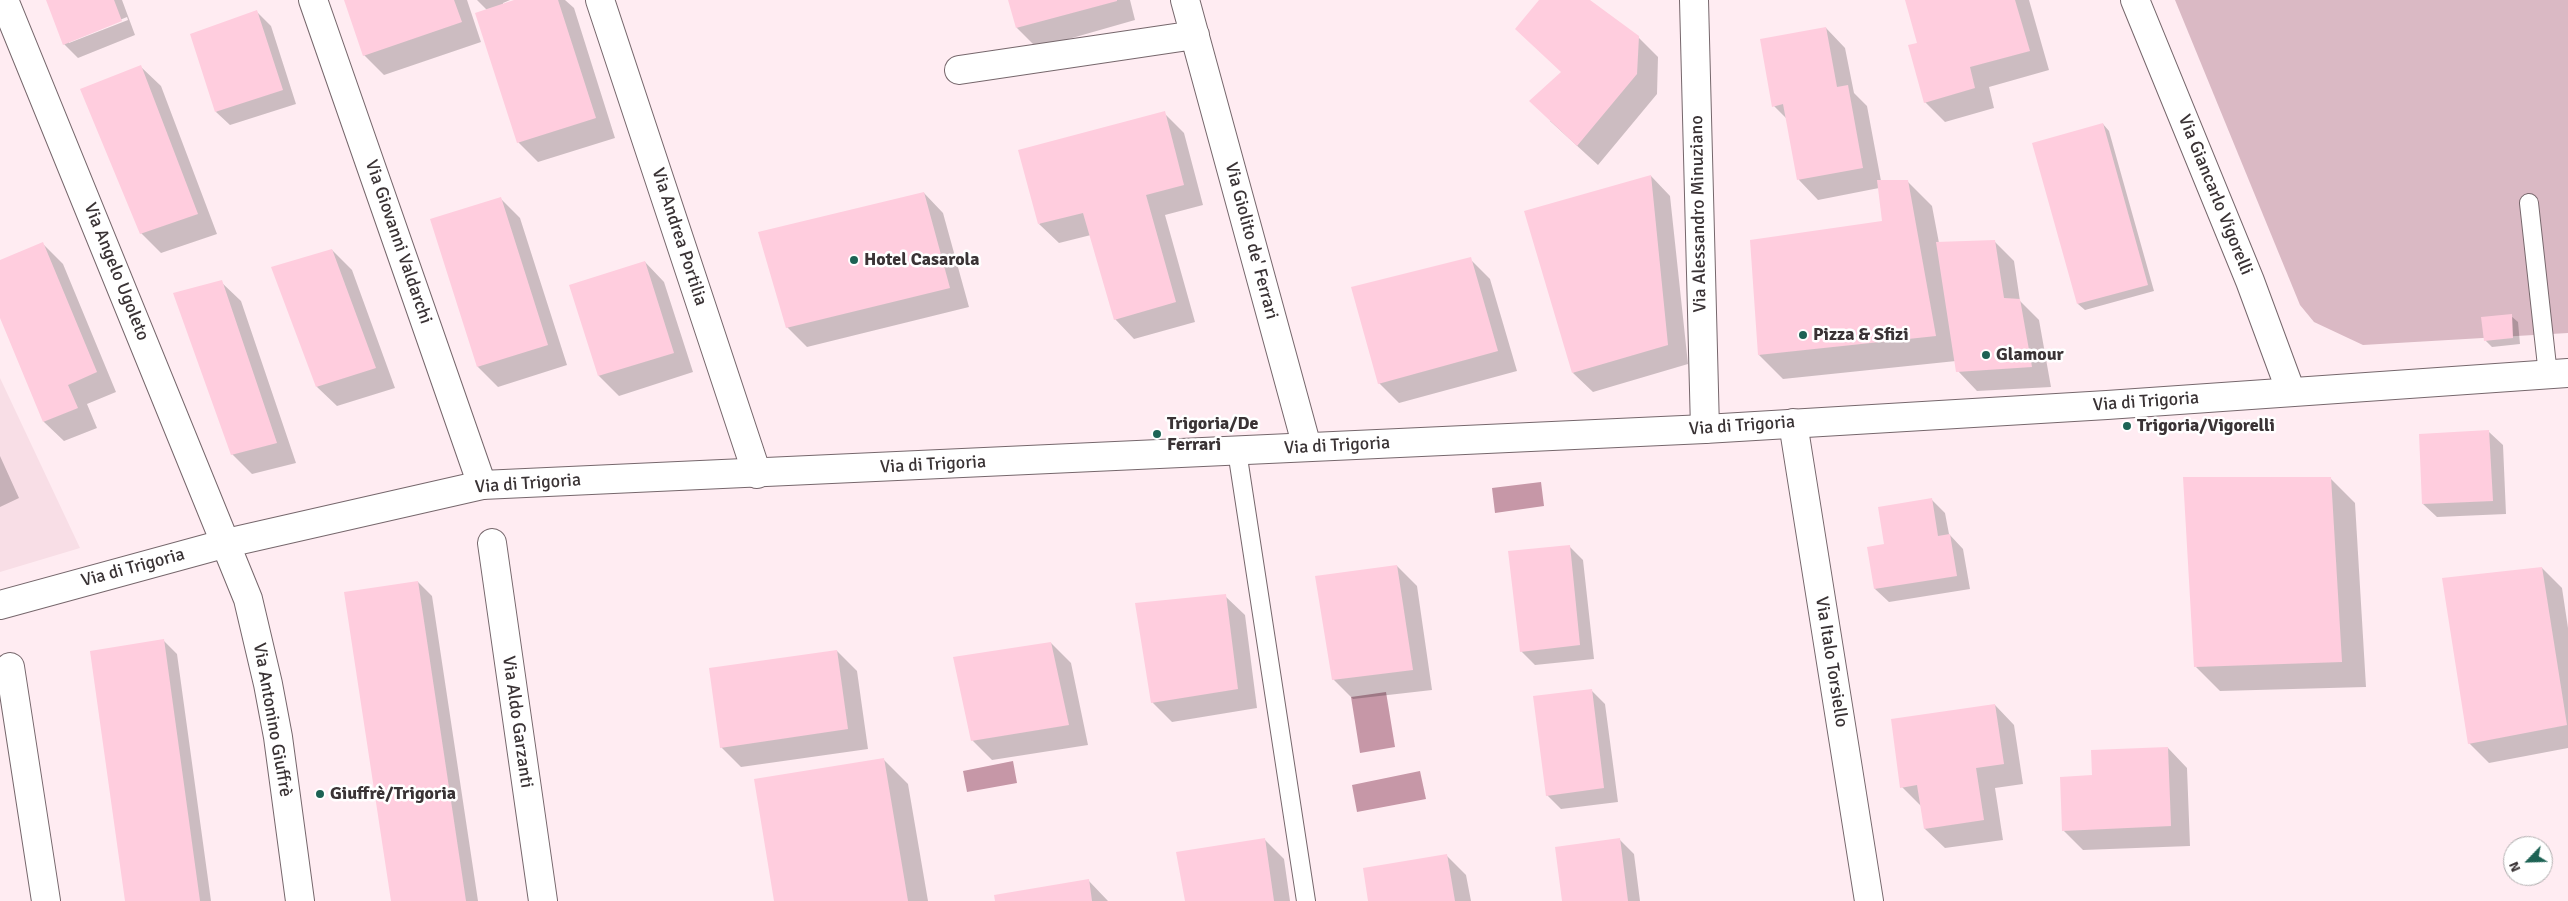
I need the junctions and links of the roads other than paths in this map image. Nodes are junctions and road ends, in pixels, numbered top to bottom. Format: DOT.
graph roads {
  1 [pos="4,0"];
  2 [pos="313,0"];
  3 [pos="600,0"];
  4 [pos="1186,0"];
  5 [pos="1694,0"];
  6 [pos="2135,0"];
  7 [pos="1195,35"];
  8 [pos="959,70"];
  9 [pos="2529,203"];
  10 [pos="2558,374"];
  11 [pos="2291,392"];
  12 [pos="1792,423"];
  13 [pos="1704,429"];
  14 [pos="1307,447"];
  15 [pos="1237,451"];
  16 [pos="757,474"];
  17 [pos="482,485"];
  18 [pos="227,543"];
  19 [pos="492,543"];
  20 [pos="0,605"];
  21 [pos="10,667"];
  22 [pos="46,901"];
  23 [pos="300,901"];
  24 [pos="543,901"];
  25 [pos="1306,901"];
  26 [pos="1868,901"];
  1 -- 18 [label="street, Via Angelo Ugoleto"];
  2 -- 17 [label="street, Via Giovanni Valdarchi"];
  3 -- 16 [label="street, Via Andrea Portilia"];
  4 -- 7 [label="street, Via Giolito de' Ferrari"];
  5 -- 13 [label="street, Via Alessandro Minuziano"];
  6 -- 11 [label="street, Via Giancarlo Vigorelli"];
  7 -- 8 [label="street"];
  7 -- 14 [label="street, Via Giolito de' Ferrari"];
  9 -- 10 [label="lane"];
  10 -- 11 [label="street, Via di Trigoria"];
  11 -- 12 [label="street, Via di Trigoria"];
  12 -- 13 [label="street, Via di Trigoria"];
  12 -- 26 [label="street, Via Italo Torsiello"];
  13 -- 14 [label="street, Via di Trigoria"];
  14 -- 15 [label="street, Via di Trigoria"];
  15 -- 16 [label="street, Via di Trigoria"];
  15 -- 25 [label="lane"];
  16 -- 17 [label="street, Via di Trigoria"];
  17 -- 18 [label="street, Via di Trigoria"];
  18 -- 20 [label="street, Via di Trigoria"];
  18 -- 23 [label="street, Via Antonino Giuffrè"];
  19 -- 24 [label="street, Via Aldo Garzanti"];
  21 -- 22 [label="street"];
}
